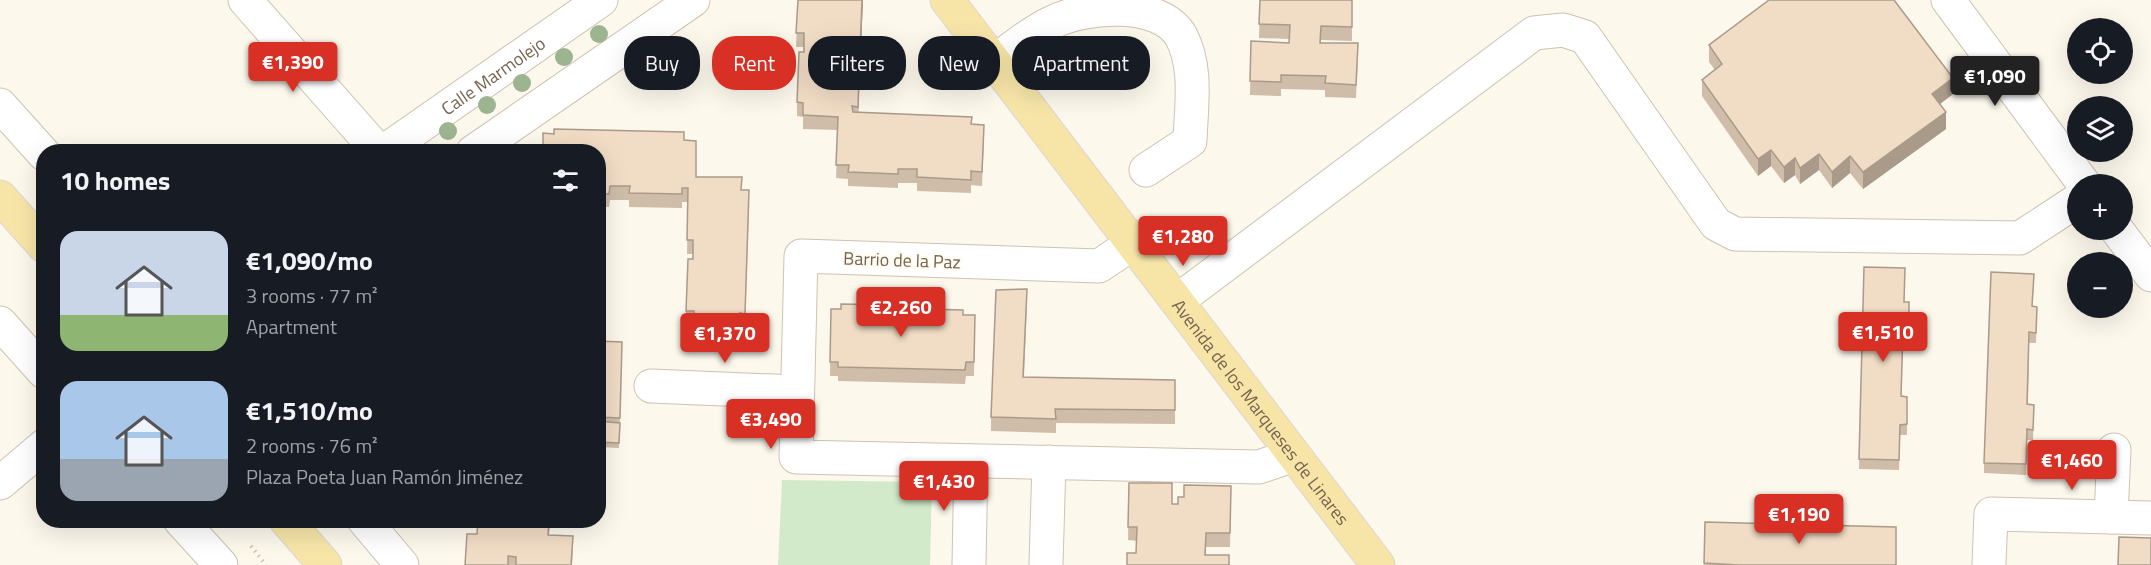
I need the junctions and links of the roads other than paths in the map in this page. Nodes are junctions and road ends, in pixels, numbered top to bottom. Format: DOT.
graph roads {
  1 [pos="245,0"];
  2 [pos="601,0"];
  3 [pos="693,0"];
  4 [pos="947,0"];
  5 [pos="1948,0"];
  6 [pos="974,36"];
  7 [pos="1000,58"];
  8 [pos="1000,70"];
  9 [pos="0,105"];
  10 [pos="374,144"];
  11 [pos="393,144"];
  12 [pos="485,144"];
  13 [pos="36,145"];
  14 [pos="1146,170"];
  15 [pos="2077,174"];
  16 [pos="0,197"];
  17 [pos="2067,207"];
  18 [pos="36,237"];
  19 [pos="2125,240"];
  20 [pos="1132,244"];
  21 [pos="2151,275"];
  22 [pos="1177,302"];
  23 [pos="0,323"];
  24 [pos="36,363"];
  25 [pos="651,386"];
  26 [pos="797,392"];
  27 [pos="2114,450"];
  28 [pos="36,453"];
  29 [pos="1294,454"];
  30 [pos="971,461"];
  31 [pos="1048,462"];
  32 [pos="1,481"];
  33 [pos="2110,517"];
  34 [pos="2151,518"];
  35 [pos="187,528"];
  36 [pos="293,528"];
  37 [pos="371,528"];
  38 [pos="1989,564"];
  39 [pos="221,565"];
  40 [pos="325,565"];
  41 [pos="402,565"];
  42 [pos="969,565"];
  43 [pos="1046,565"];
  44 [pos="1378,565"];
  1 -- 10 [label="street"];
  2 -- 11 [label="street, Calle Marmolejo"];
  3 -- 12 [label="street"];
  4 -- 6 [label="main road, Avenida de los Marqueses de Linares"];
  5 -- 15 [label="street"];
  7 -- 14 [label="street"];
  8 -- 20 [label="main road, Avenida de los Marqueses de Linares"];
  9 -- 13 [label="street"];
  16 -- 18 [label="main road"];
  17 -- 22 [label="street"];
  19 -- 21 [label="street"];
  20 -- 22 [label="main road, Avenida de los Marqueses de Linares"];
  20 -- 26 [label="street, Barrio de la Paz"];
  22 -- 29 [label="main road, Avenida de los Marqueses de Linares"];
  23 -- 24 [label="street"];
  25 -- 26 [label="street"];
  26 -- 30 [label="street, Barrio de la Paz"];
  27 -- 33 [label="street"];
  28 -- 32 [label="street"];
  29 -- 31 [label="street, Barrio de la Paz"];
  29 -- 44 [label="main road, Avenida de los Marqueses de Linares"];
  30 -- 31 [label="street, Barrio de la Paz"];
  30 -- 42 [label="street"];
  31 -- 43 [label="street"];
  33 -- 34 [label="street"];
  33 -- 38 [label="street"];
  35 -- 39 [label="street"];
  36 -- 40 [label="main road"];
  37 -- 41 [label="street"];
}
